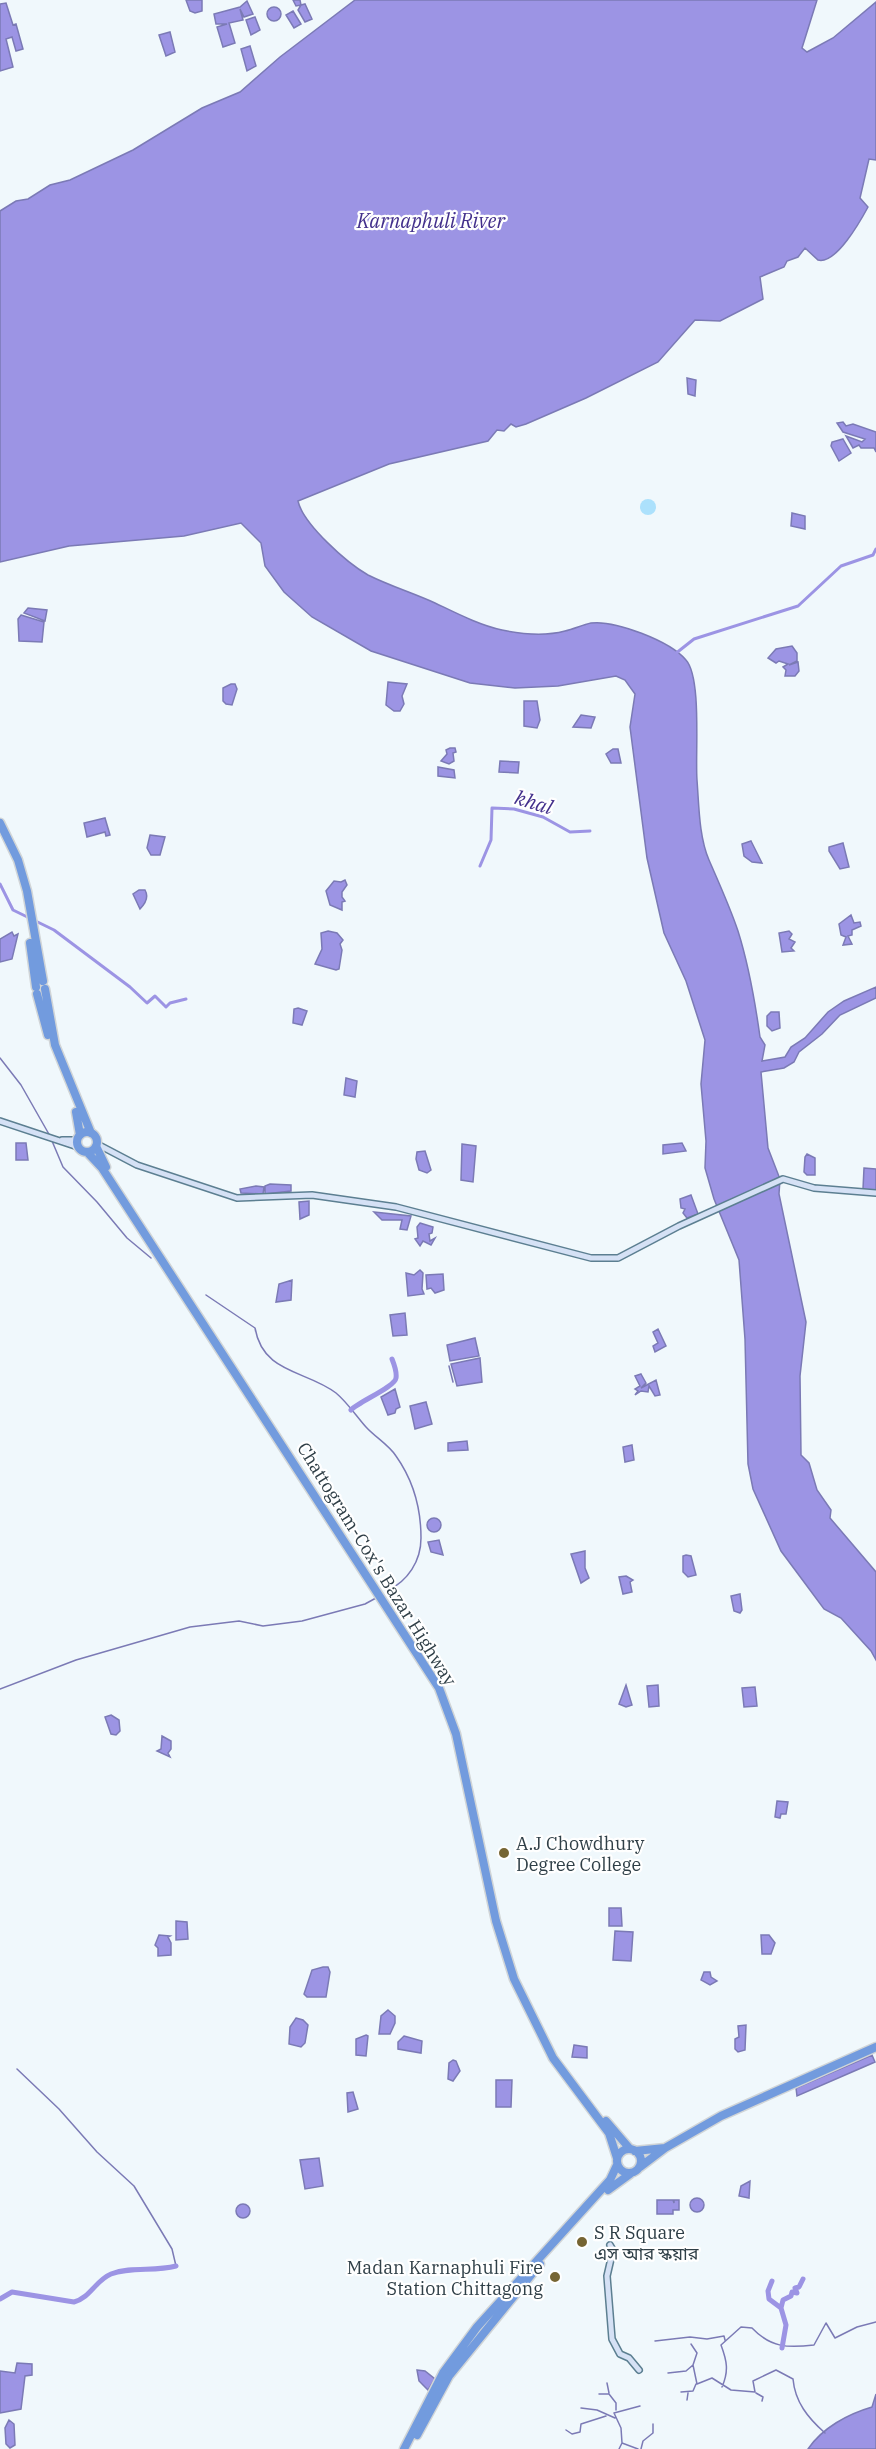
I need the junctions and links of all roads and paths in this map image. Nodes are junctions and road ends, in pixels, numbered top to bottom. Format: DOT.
graph roads {
  1 [pos="0,823"];
  2 [pos="0,832"];
  3 [pos="28,916"];
  4 [pos="76,1109"];
  5 [pos="0,1121"];
  6 [pos="91,1133"];
  7 [pos="78,1141"];
  8 [pos="96,1145"];
  9 [pos="87,1152"];
  10 [pos="876,1192"];
  11 [pos="876,2047"];
  12 [pos="665,2148"];
  13 [pos="633,2150"];
  14 [pos="617,2162"];
  15 [pos="640,2167"];
  16 [pos="630,2174"];
  17 [pos="610,2245"];
  18 [pos="639,2370"];
  19 [pos="404,2449"];
  20 [pos="411,2449"];
  1 -- 3 [label="highway"];
  2 -- 3 [label="highway"];
  3 -- 4 [label="highway"];
  4 -- 6 [label="highway, Chattogram-Cox's Bazar Highway"];
  4 -- 7 [label="highway"];
  5 -- 7 [label="main road"];
  6 -- 7 [label="highway"];
  6 -- 8 [label="highway, Chattogram-Cox's Bazar Highway"];
  7 -- 9 [label="highway"];
  8 -- 9 [label="highway"];
  8 -- 10 [label="main road"];
  8 -- 13 [label="highway, Chattogram-Cox's Bazar Highway"];
  9 -- 14 [label="highway, Chattogram-Cox's Bazar Highway"];
  11 -- 12 [label="highway"];
  12 -- 13 [label="highway"];
  12 -- 15 [label="highway"];
  13 -- 14 [label="highway"];
  13 -- 15 [label="highway"];
  14 -- 16 [label="highway"];
  14 -- 19 [label="highway"];
  15 -- 16 [label="highway"];
  16 -- 20 [label="highway"];
  17 -- 18 [label="main road"];
}
